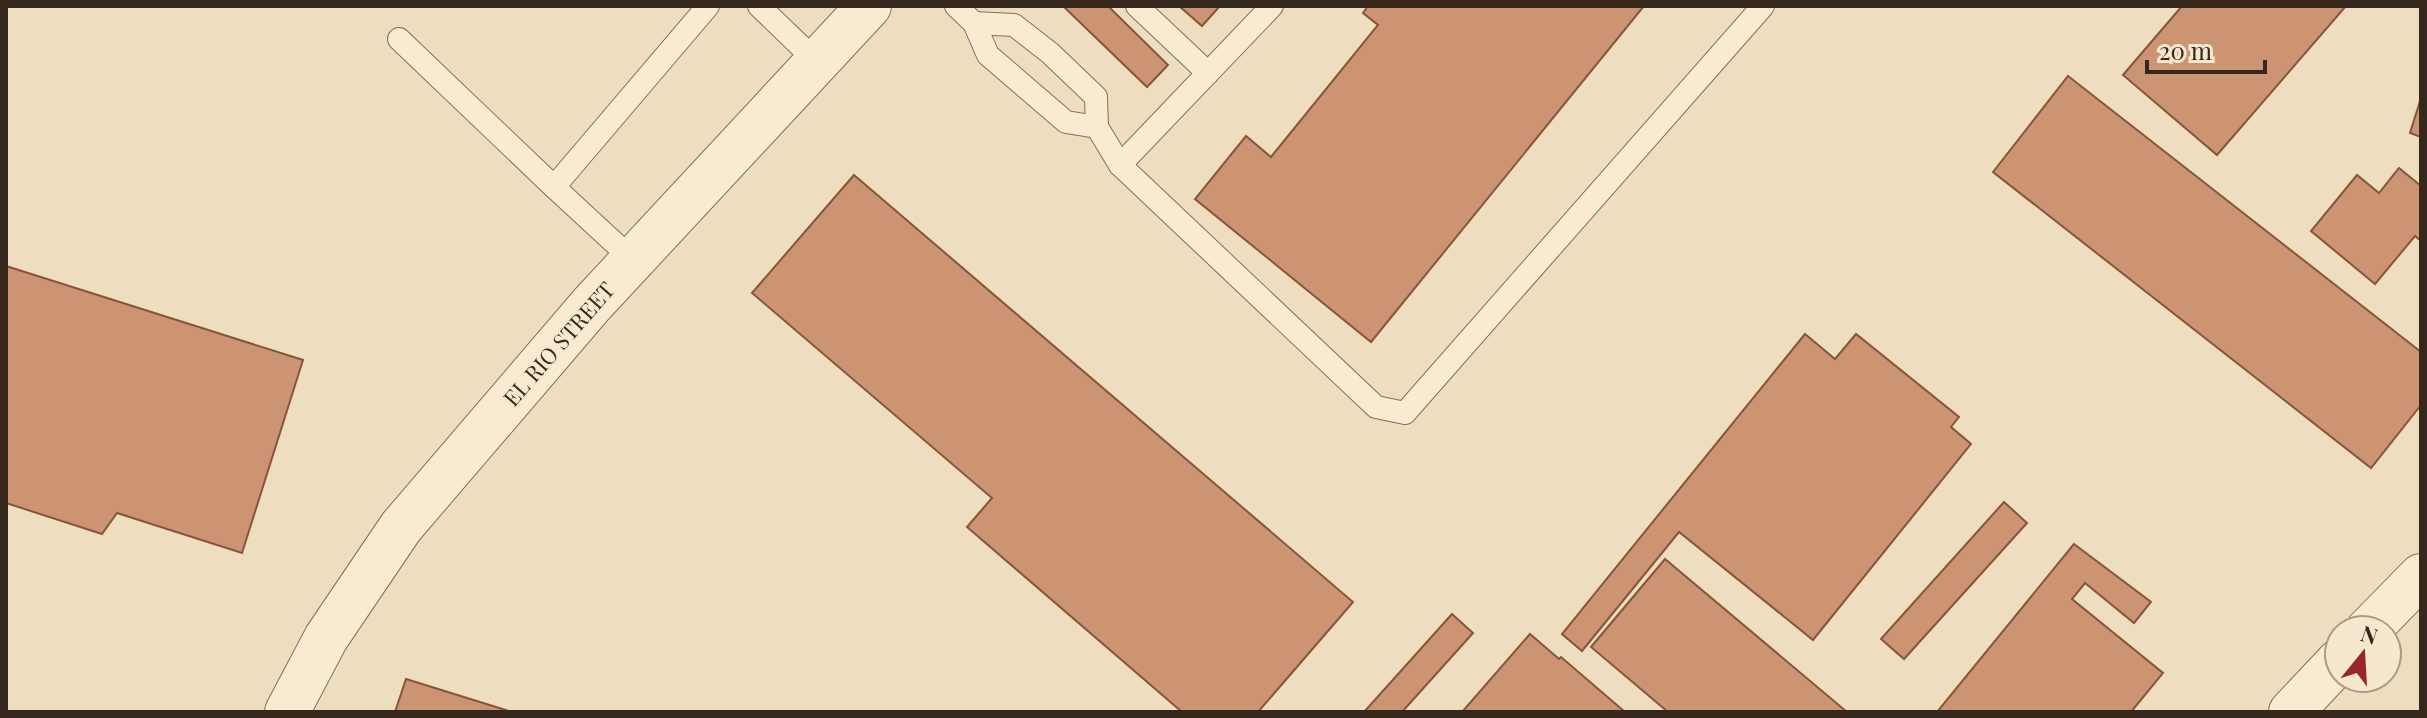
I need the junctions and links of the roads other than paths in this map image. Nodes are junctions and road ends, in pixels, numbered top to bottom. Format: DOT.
graph roads {
  1 [pos="708,6"];
  2 [pos="759,6"];
  3 [pos="869,6"];
  4 [pos="956,6"];
  5 [pos="1137,6"];
  6 [pos="1272,6"];
  7 [pos="1763,6"];
  8 [pos="974,23"];
  9 [pos="399,39"];
  10 [pos="817,62"];
  11 [pos="1208,73"];
  12 [pos="1097,127"];
  13 [pos="1120,165"];
  14 [pos="554,187"];
  15 [pos="633,260"];
  16 [pos="2421,576"];
  17 [pos="2384,614"];
  18 [pos="2323,678"];
  19 [pos="287,712"];
  20 [pos="2291,712"];
  1 -- 14 [label="lane"];
  2 -- 10 [label="lane"];
  3 -- 10 [label="street, EL RIO STREET"];
  4 -- 8 [label="lane"];
  5 -- 11 [label="lane"];
  6 -- 11 [label="lane"];
  7 -- 13 [label="lane"];
  8 -- 12 [label="lane"];
  8 -- 12 [label="lane"];
  9 -- 14 [label="lane"];
  10 -- 15 [label="street, EL RIO STREET"];
  11 -- 13 [label="lane"];
  12 -- 13 [label="lane"];
  14 -- 15 [label="lane"];
  15 -- 19 [label="street, EL RIO STREET"];
  16 -- 17 [label="street"];
  18 -- 20 [label="street"];
}
